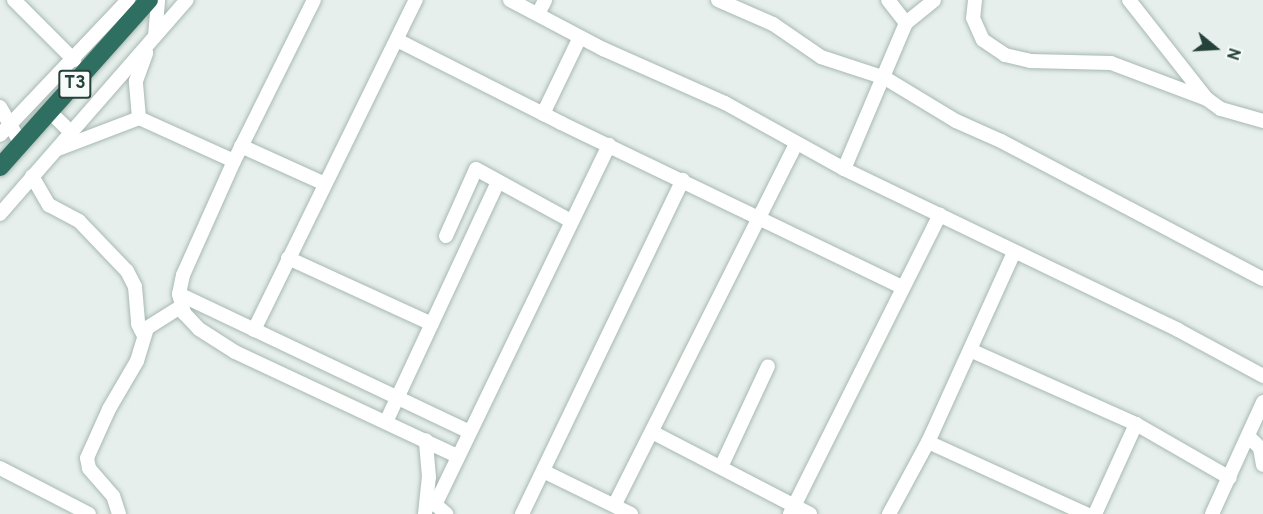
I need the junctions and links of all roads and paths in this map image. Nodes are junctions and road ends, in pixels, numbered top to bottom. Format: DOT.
graph roads {
  1 [pos="14,0"];
  2 [pos="128,0"];
  3 [pos="149,0"];
  4 [pos="158,0"];
  5 [pos="187,0"];
  6 [pos="314,0"];
  7 [pos="416,0"];
  8 [pos="510,0"];
  9 [pos="545,0"];
  10 [pos="718,0"];
  11 [pos="888,0"];
  12 [pos="934,0"];
  13 [pos="975,0"];
  14 [pos="1133,2"];
  15 [pos="743,5"];
  16 [pos="538,14"];
  17 [pos="906,23"];
  18 [pos="155,36"];
  19 [pos="580,37"];
  20 [pos="398,40"];
  21 [pos="74,60"];
  22 [pos="885,78"];
  23 [pos="1207,99"];
  24 [pos="0,107"];
  25 [pos="50,112"];
  26 [pos="543,114"];
  27 [pos="139,118"];
  28 [pos="1263,121"];
  29 [pos="4,130"];
  30 [pos="70,132"];
  31 [pos="21,144"];
  32 [pos="796,144"];
  33 [pos="609,145"];
  34 [pos="241,146"];
  35 [pos="54,151"];
  36 [pos="234,161"];
  37 [pos="0,168"];
  38 [pos="844,169"];
  39 [pos="32,176"];
  40 [pos="683,180"];
  41 [pos="498,182"];
  42 [pos="325,184"];
  43 [pos="0,214"];
  44 [pos="940,215"];
  45 [pos="758,216"];
  46 [pos="572,221"];
  47 [pos="446,236"];
  48 [pos="1014,252"];
  49 [pos="288,258"];
  50 [pos="1263,279"];
  51 [pos="902,287"];
  52 [pos="180,300"];
  53 [pos="432,324"];
  54 [pos="254,330"];
  55 [pos="144,336"];
  56 [pos="970,350"];
  57 [pos="768,366"];
  58 [pos="1263,376"];
  59 [pos="397,398"];
  60 [pos="1263,402"];
  61 [pos="386,422"];
  62 [pos="1136,424"];
  63 [pos="469,432"];
  64 [pos="652,432"];
  65 [pos="1249,437"];
  66 [pos="426,440"];
  67 [pos="928,442"];
  68 [pos="457,456"];
  69 [pos="1263,465"];
  70 [pos="721,467"];
  71 [pos="0,468"];
  72 [pos="543,471"];
  73 [pos="1230,478"];
  74 [pos="615,504"];
  75 [pos="433,508"];
  76 [pos="792,510"];
  77 [pos="89,514"];
  78 [pos="119,514"];
  79 [pos="522,514"];
  80 [pos="632,514"];
  81 [pos="810,514"];
  82 [pos="888,514"];
  83 [pos="1086,514"];
  84 [pos="1095,514"];
  85 [pos="1212,514"];
  1 -- 21 [label="street"];
  2 -- 21 [label="street"];
  3 -- 25 [label="highway, T3"];
  4 -- 18 [label="street"];
  5 -- 18 [label="street"];
  6 -- 34 [label="street"];
  7 -- 20 [label="street"];
  8 -- 16 [label="street"];
  9 -- 16 [label="street"];
  10 -- 15 [label="street"];
  11 -- 17 [label="street"];
  12 -- 17 [label="street"];
  13 -- 23 [label="street"];
  14 -- 23 [label="street"];
  15 -- 22 [label="street"];
  16 -- 19 [label="street"];
  17 -- 22 [label="street"];
  18 -- 27 [label="street"];
  18 -- 30 [label="street"];
  19 -- 26 [label="street"];
  19 -- 32 [label="street"];
  20 -- 26 [label="street"];
  20 -- 42 [label="street"];
  21 -- 29 [label="street"];
  22 -- 38 [label="street"];
  22 -- 50 [label="street"];
  23 -- 28 [label="street"];
  24 -- 29 [label="street"];
  25 -- 30 [label="street"];
  25 -- 31 [label="highway, T3"];
  26 -- 33 [label="street"];
  27 -- 35 [label="street"];
  27 -- 36 [label="street"];
  29 -- 31 [label="street"];
  30 -- 35 [label="street"];
  31 -- 37 [label="highway, T3"];
  32 -- 38 [label="street"];
  32 -- 45 [label="street"];
  33 -- 40 [label="street"];
  33 -- 46 [label="street"];
  34 -- 36 [label="street"];
  34 -- 42 [label="street"];
  35 -- 39 [label="street"];
  36 -- 52 [label="street"];
  38 -- 44 [label="street"];
  39 -- 43 [label="street"];
  39 -- 55 [label="street"];
  40 -- 45 [label="street"];
  40 -- 72 [label="street"];
  41 -- 46 [label="street"];
  41 -- 47 [label="street"];
  41 -- 53 [label="street"];
  42 -- 49 [label="street"];
  44 -- 48 [label="street"];
  44 -- 51 [label="street"];
  45 -- 51 [label="street"];
  45 -- 64 [label="street"];
  46 -- 63 [label="street"];
  48 -- 56 [label="street"];
  48 -- 58 [label="street"];
  49 -- 53 [label="street"];
  49 -- 54 [label="street"];
  51 -- 76 [label="street"];
  52 -- 54 [label="street"];
  52 -- 55 [label="street"];
  52 -- 61 [label="street"];
  53 -- 59 [label="street"];
  54 -- 59 [label="street"];
  55 -- 78 [label="street"];
  56 -- 62 [label="street"];
  56 -- 67 [label="street"];
  57 -- 70 [label="street"];
  59 -- 61 [label="street"];
  59 -- 63 [label="street"];
  60 -- 65 [label="street"];
  61 -- 66 [label="street"];
  62 -- 73 [label="street"];
  62 -- 84 [label="street"];
  63 -- 68 [label="street"];
  64 -- 70 [label="street"];
  64 -- 74 [label="street"];
  65 -- 69 [label="street"];
  65 -- 73 [label="street"];
  66 -- 68 [label="street"];
  66 -- 75 [label="street"];
  67 -- 82 [label="street"];
  67 -- 83 [label="street"];
  68 -- 75 [label="street"];
  70 -- 76 [label="street"];
  71 -- 77 [label="street"];
  72 -- 74 [label="street"];
  72 -- 79 [label="street"];
  73 -- 85 [label="street"];
  74 -- 80 [label="street"];
  76 -- 81 [label="street"];
}
